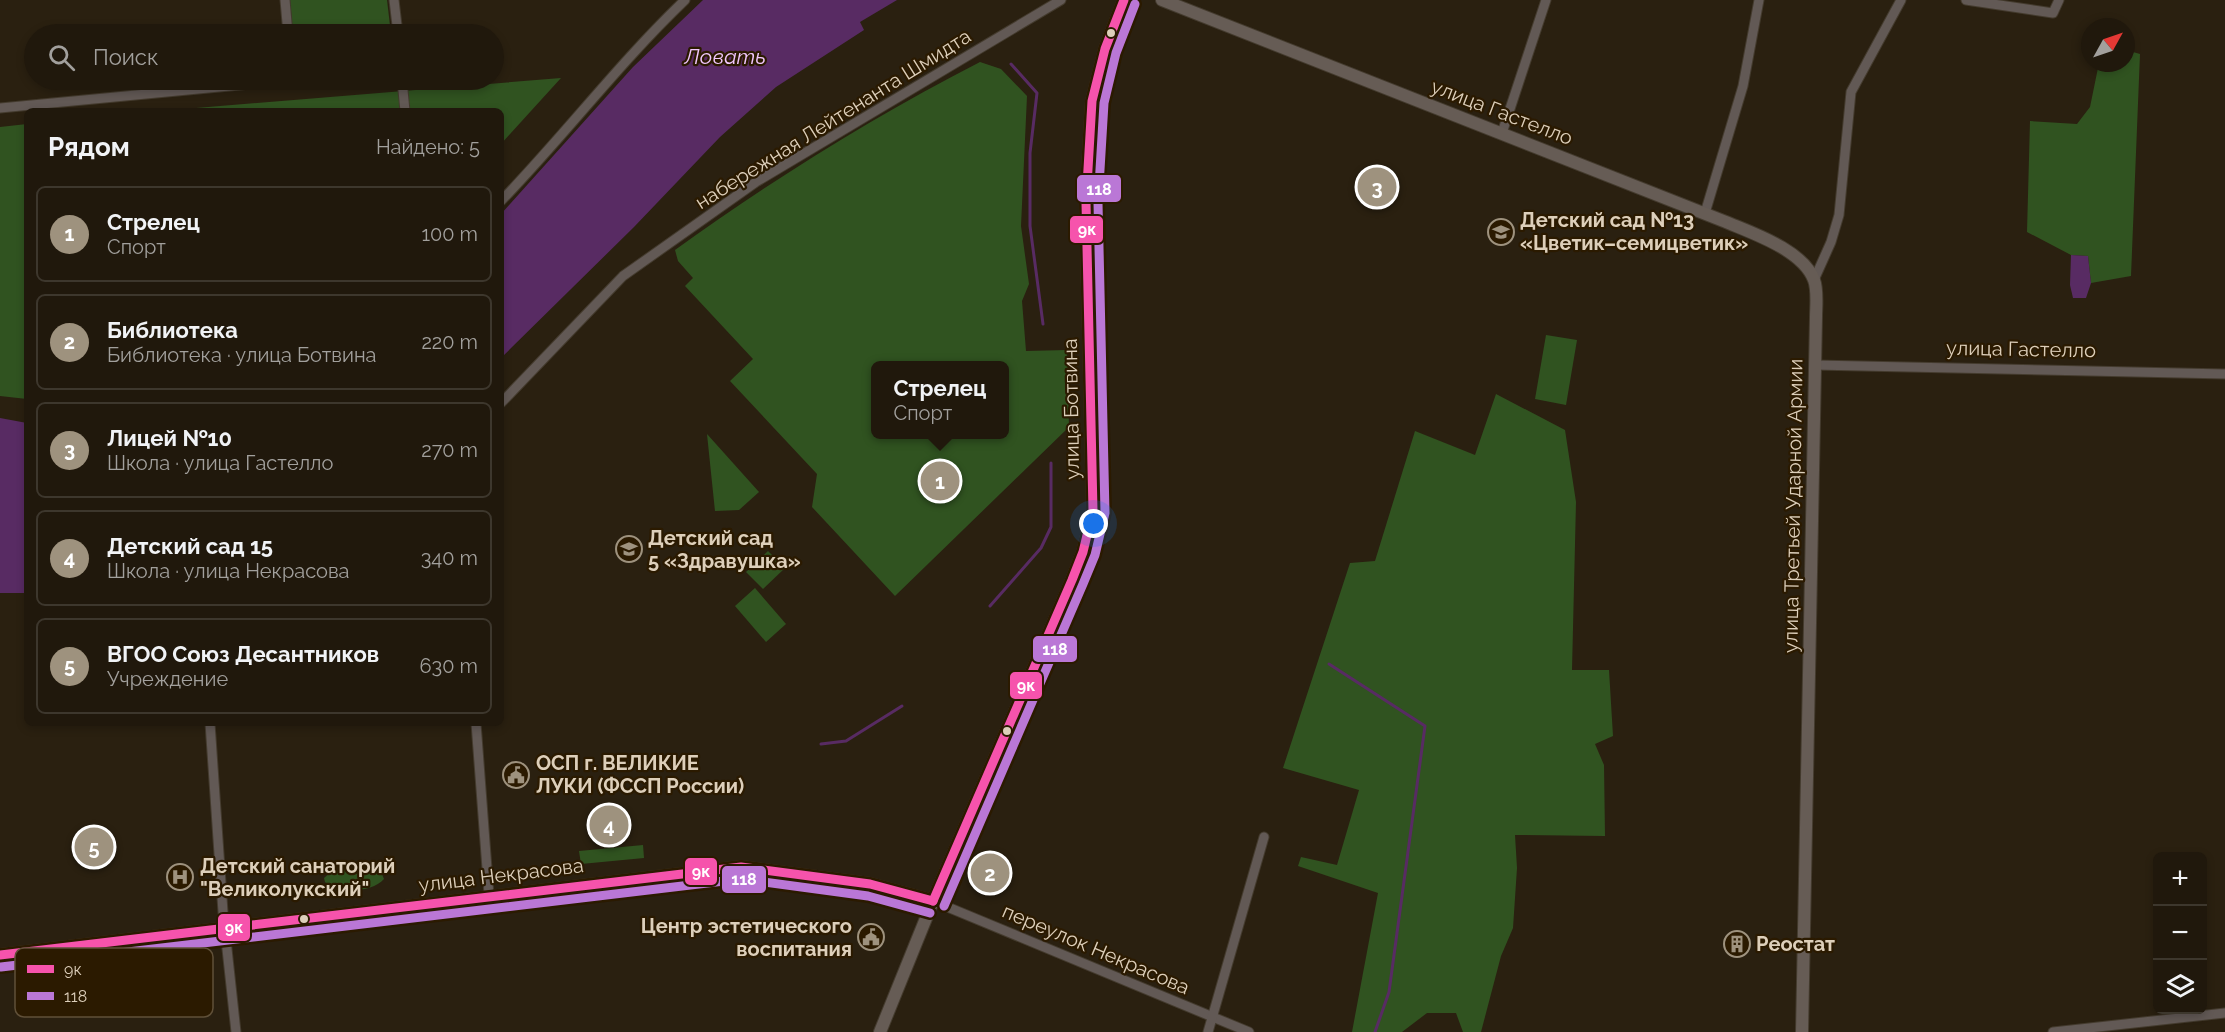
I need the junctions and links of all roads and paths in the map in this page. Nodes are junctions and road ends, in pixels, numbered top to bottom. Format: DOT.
graph roads {
  1 [pos="285,0"];
  2 [pos="394,0"];
  3 [pos="685,0"];
  4 [pos="1061,0"];
  5 [pos="1124,0"];
  6 [pos="1162,0"];
  7 [pos="1546,0"];
  8 [pos="1759,0"];
  9 [pos="1901,0"];
  10 [pos="1966,0"];
  11 [pos="2059,0"];
  12 [pos="287,24"];
  13 [pos="397,24"];
  14 [pos="188,90"];
  15 [pos="403,90"];
  16 [pos="0,108"];
  17 [pos="405,108"];
  18 [pos="1502,133"];
  19 [pos="504,198"];
  20 [pos="1705,213"];
  21 [pos="1814,280"];
  22 [pos="1815,365"];
  23 [pos="2225,374"];
  24 [pos="504,400"];
  25 [pos="210,726"];
  26 [pos="477,726"];
  27 [pos="1264,837"];
  28 [pos="489,895"];
  29 [pos="933,901"];
  30 [pos="224,928"];
  31 [pos="58,948"];
  32 [pos="15,953"];
  33 [pos="0,955"];
  34 [pos="2225,1013"];
  35 [pos="1213,1016"];
  36 [pos="236,1032"];
  37 [pos="880,1032"];
  38 [pos="1208,1032"];
  39 [pos="1249,1032"];
  40 [pos="1802,1032"];
  41 [pos="2053,1032"];
  1 -- 12 [label="street"];
  2 -- 13 [label="street"];
  3 -- 19 [label="street"];
  4 -- 24 [label="street, набережная Лейтенанта Шмидта"];
  5 -- 29 [label="main road, улица Ботвина"];
  6 -- 18 [label="main road, улица Гастелло"];
  7 -- 18 [label="street"];
  8 -- 20 [label="street"];
  9 -- 21 [label="street, улица Третьей Ударной Армии"];
  10 -- 11 [label="street"];
  14 -- 16 [label="street"];
  15 -- 17 [label="street"];
  18 -- 20 [label="main road, улица Гастелло"];
  20 -- 21 [label="main road, улица Гастелло"];
  21 -- 22 [label="main road, улица Третьей Ударной Армии"];
  22 -- 23 [label="street, улица Гастелло"];
  22 -- 40 [label="main road, улица Третьей Ударной Армии"];
  25 -- 30 [label="street"];
  26 -- 28 [label="street"];
  27 -- 35 [label="street"];
  28 -- 29 [label="main road, улица Некрасова"];
  28 -- 30 [label="main road, улица Некрасова"];
  29 -- 35 [label="street, переулок Некрасова"];
  29 -- 37 [label="main road, улица Ботвина"];
  30 -- 31 [label="main road, улица Некрасова"];
  30 -- 36 [label="street"];
  32 -- 33 [label="main road, улица Некрасова"];
  34 -- 41 [label="street"];
  35 -- 38 [label="street"];
  35 -- 39 [label="street, переулок Некрасова"];
}
